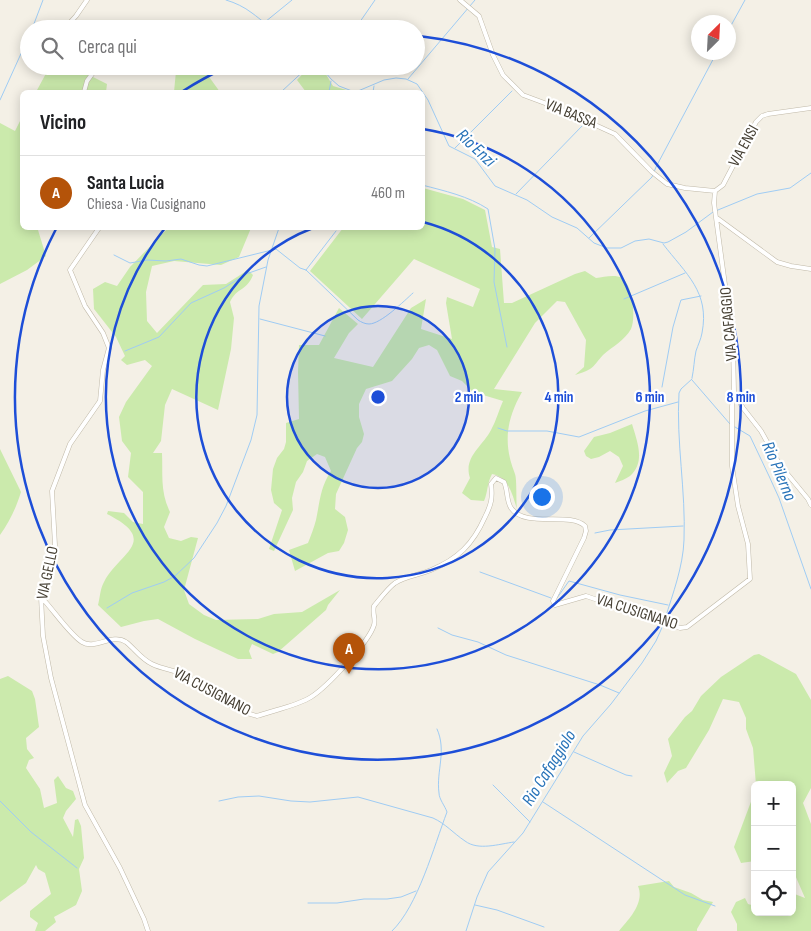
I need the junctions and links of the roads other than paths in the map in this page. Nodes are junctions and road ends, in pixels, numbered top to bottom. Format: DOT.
graph roads {
  1 [pos="87,0"];
  2 [pos="460,0"];
  3 [pos="72,20"];
  4 [pos="91,75"];
  5 [pos="85,90"];
  6 [pos="811,108"];
  7 [pos="714,191"];
  8 [pos="716,216"];
  9 [pos="98,230"];
  10 [pos="811,269"];
  11 [pos="734,392"];
  12 [pos="811,505"];
  13 [pos="750,579"];
  14 [pos="41,597"];
  15 [pos="148,931"];
  1 -- 3 [label="street"];
  2 -- 7 [label="street, VIA BASSA"];
  4 -- 5 [label="street"];
  6 -- 7 [label="street, VIA ENSI"];
  7 -- 8 [label="street, VIA CAFAGGIO"];
  8 -- 10 [label="street"];
  8 -- 11 [label="street, VIA CAFAGGIO"];
  9 -- 14 [label="street, VIA GELLO"];
  11 -- 12 [label="street"];
  11 -- 13 [label="street, VIA CAFAGGIO"];
  13 -- 14 [label="street, VIA CUSIGNANO"];
  14 -- 15 [label="street, VIA GELLO"];
}
